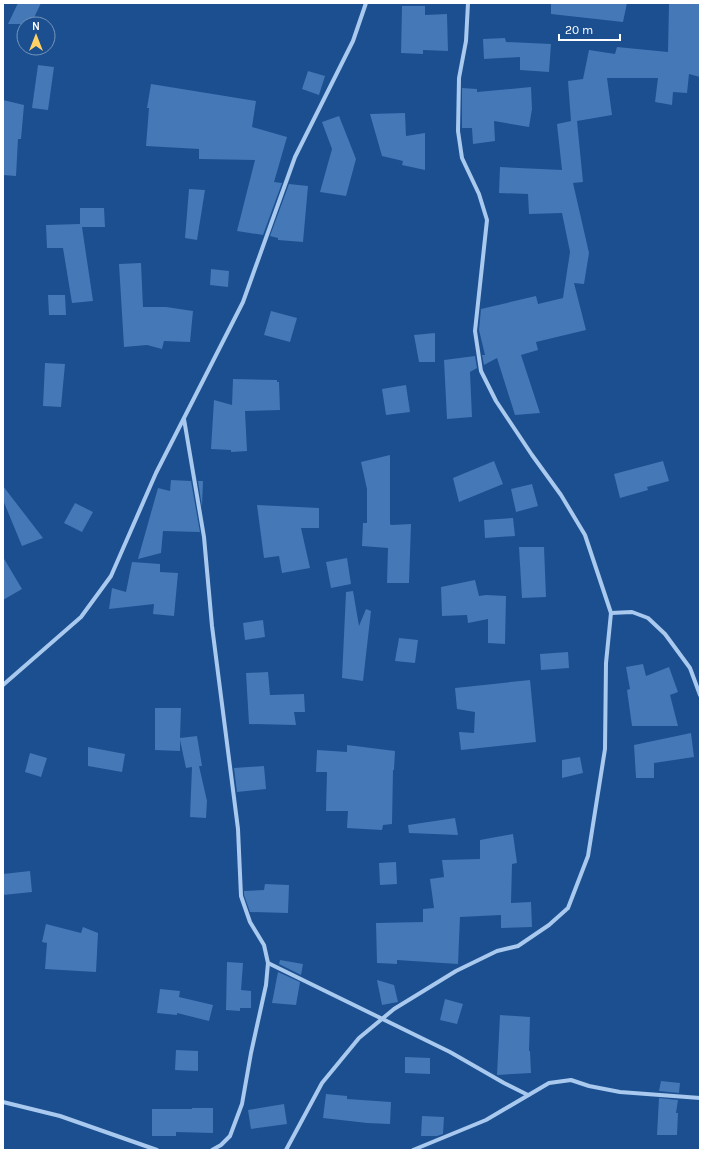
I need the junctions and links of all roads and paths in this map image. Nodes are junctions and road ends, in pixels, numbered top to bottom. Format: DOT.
graph roads {
  1 [pos="366,3"];
  2 [pos="468,3"];
  3 [pos="184,419"];
  4 [pos="611,613"];
  5 [pos="3,685"];
  6 [pos="700,695"];
  7 [pos="268,963"];
  8 [pos="383,1018"];
  9 [pos="528,1095"];
  10 [pos="700,1098"];
  11 [pos="3,1102"];
  12 [pos="157,1150"];
  13 [pos="212,1150"];
  14 [pos="286,1150"];
  15 [pos="413,1150"];
  1 -- 3 [label="street"];
  2 -- 4 [label="street"];
  3 -- 5 [label="street"];
  3 -- 7 [label="street"];
  4 -- 6 [label="street"];
  4 -- 8 [label="street"];
  7 -- 8 [label="street"];
  7 -- 13 [label="street"];
  8 -- 9 [label="street"];
  8 -- 14 [label="street"];
  9 -- 10 [label="street"];
  9 -- 15 [label="street"];
  11 -- 12 [label="street"];
}
